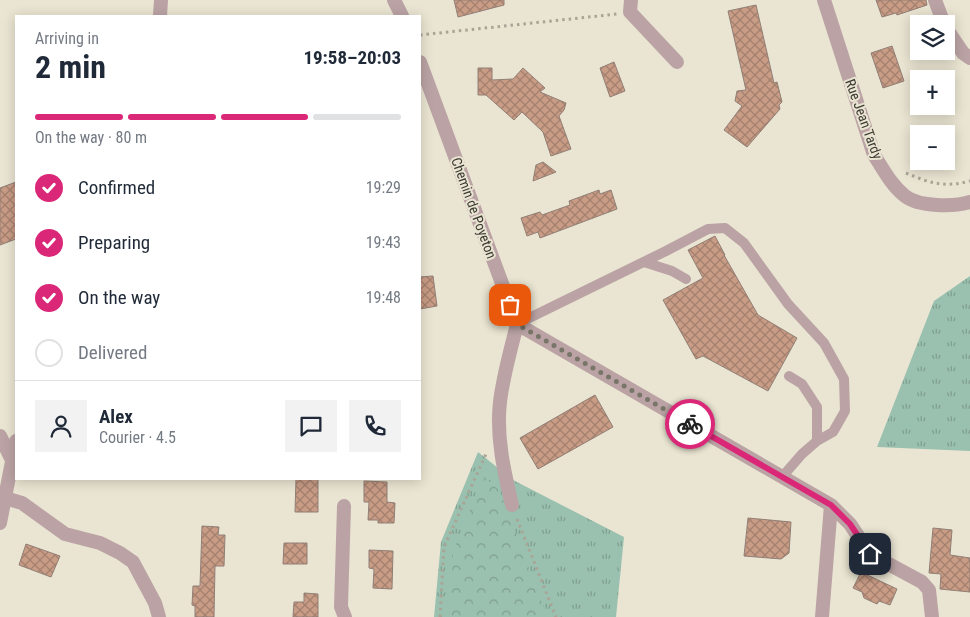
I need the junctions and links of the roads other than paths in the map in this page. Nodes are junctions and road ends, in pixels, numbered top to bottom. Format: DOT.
graph roads {
  1 [pos="161,0"];
  2 [pos="394,0"];
  3 [pos="824,0"];
  4 [pos="935,0"];
  5 [pos="630,6"];
  6 [pos="160,15"];
  7 [pos="402,15"];
  8 [pos="941,15"];
  9 [pos="955,41"];
  10 [pos="970,58"];
  11 [pos="677,62"];
  12 [pos="421,65"];
  13 [pos="970,202"];
  14 [pos="644,262"];
  15 [pos="686,279"];
  16 [pos="517,324"];
  17 [pos="789,376"];
  18 [pos="0,436"];
  19 [pos="817,441"];
  20 [pos="15,446"];
  21 [pos="12,460"];
  22 [pos="782,477"];
  23 [pos="5,498"];
  24 [pos="512,505"];
  25 [pos="831,505"];
  26 [pos="344,506"];
  27 [pos="0,524"];
  28 [pos="159,617"];
  29 [pos="345,617"];
  30 [pos="822,617"];
  31 [pos="932,617"];
  1 -- 6 [label="street"];
  2 -- 7 [label="street"];
  3 -- 13 [label="street, Rue Jean Tardy"];
  4 -- 8 [label="street"];
  5 -- 11 [label="street"];
  9 -- 10 [label="street"];
  12 -- 16 [label="street, Chemin de Poyeton"];
  14 -- 15 [label="lane"];
  14 -- 16 [label="lane"];
  14 -- 19 [label="lane"];
  16 -- 22 [label="street"];
  16 -- 24 [label="street"];
  17 -- 19 [label="lane"];
  18 -- 21 [label="street"];
  19 -- 22 [label="lane"];
  20 -- 21 [label="street"];
  21 -- 23 [label="street"];
  22 -- 25 [label="street"];
  23 -- 27 [label="street"];
  23 -- 28 [label="street"];
  25 -- 30 [label="street"];
  25 -- 31 [label="street"];
  26 -- 29 [label="street"];
}
